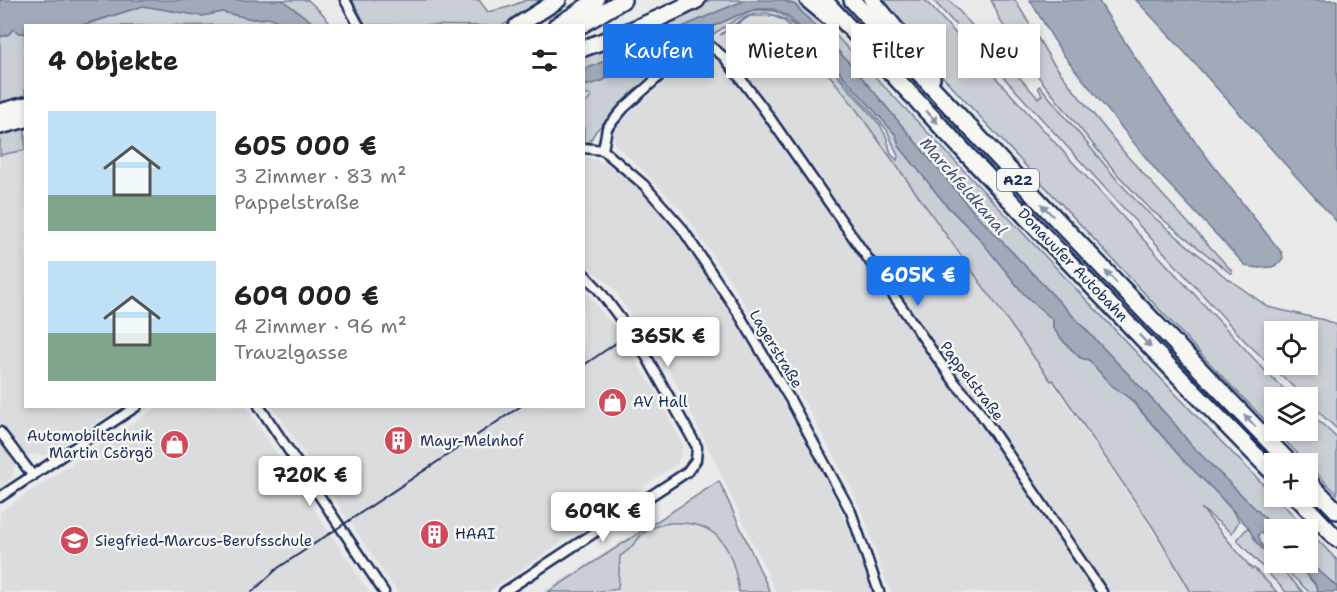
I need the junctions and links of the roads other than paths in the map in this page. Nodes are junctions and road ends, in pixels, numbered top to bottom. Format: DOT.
graph roads {
  1 [pos="345,0"];
  2 [pos="558,0"];
  3 [pos="596,0"];
  4 [pos="623,0"];
  5 [pos="697,0"];
  6 [pos="808,0"];
  7 [pos="824,0"];
  8 [pos="852,0"];
  9 [pos="872,0"];
  10 [pos="358,24"];
  11 [pos="520,24"];
  12 [pos="559,24"];
  13 [pos="583,24"];
  14 [pos="851,30"];
  15 [pos="851,36"];
  16 [pos="585,48"];
  17 [pos="896,78"];
  18 [pos="24,106"];
  19 [pos="949,106"];
  20 [pos="0,112"];
  21 [pos="24,120"];
  22 [pos="0,126"];
  23 [pos="585,148"];
  24 [pos="603,150"];
  25 [pos="585,275"];
  26 [pos="134,408"];
  27 [pos="260,408"];
  28 [pos="0,432"];
  29 [pos="1280,453"];
  30 [pos="1264,464"];
  31 [pos="33,476"];
  32 [pos="1318,491"];
  33 [pos="0,497"];
  34 [pos="1306,507"];
  35 [pos="1337,511"];
  36 [pos="1337,539"];
  37 [pos="384,592"];
  38 [pos="504,592"];
  39 [pos="879,592"];
  40 [pos="1102,592"];
  1 -- 10 [label="street"];
  2 -- 11 [label="highway"];
  3 -- 12 [label="highway"];
  4 -- 13 [label="highway"];
  5 -- 16 [label="highway"];
  6 -- 15 [label="highway"];
  7 -- 14 [label="highway, Donauufer Autobahn / A22"];
  8 -- 19 [label="highway, Donauufer Autobahn / A22"];
  9 -- 19 [label="highway"];
  17 -- 30 [label="highway, Donauufer Autobahn / A22, one-way"];
  18 -- 20 [label="highway"];
  29 -- 19 [label="highway, Donauufer Autobahn / A22, one-way"];
  21 -- 22 [label="highway"];
  23 -- 24 [label="street"];
  24 -- 39 [label="street, Lagerstraße"];
  24 -- 40 [label="street, Pappelstraße"];
  25 -- 38 [label="street"];
  26 -- 31 [label="street"];
  27 -- 37 [label="street"];
  28 -- 31 [label="street"];
  31 -- 33 [label="street"];
  32 -- 35 [label="highway"];
  34 -- 36 [label="highway"];
}
